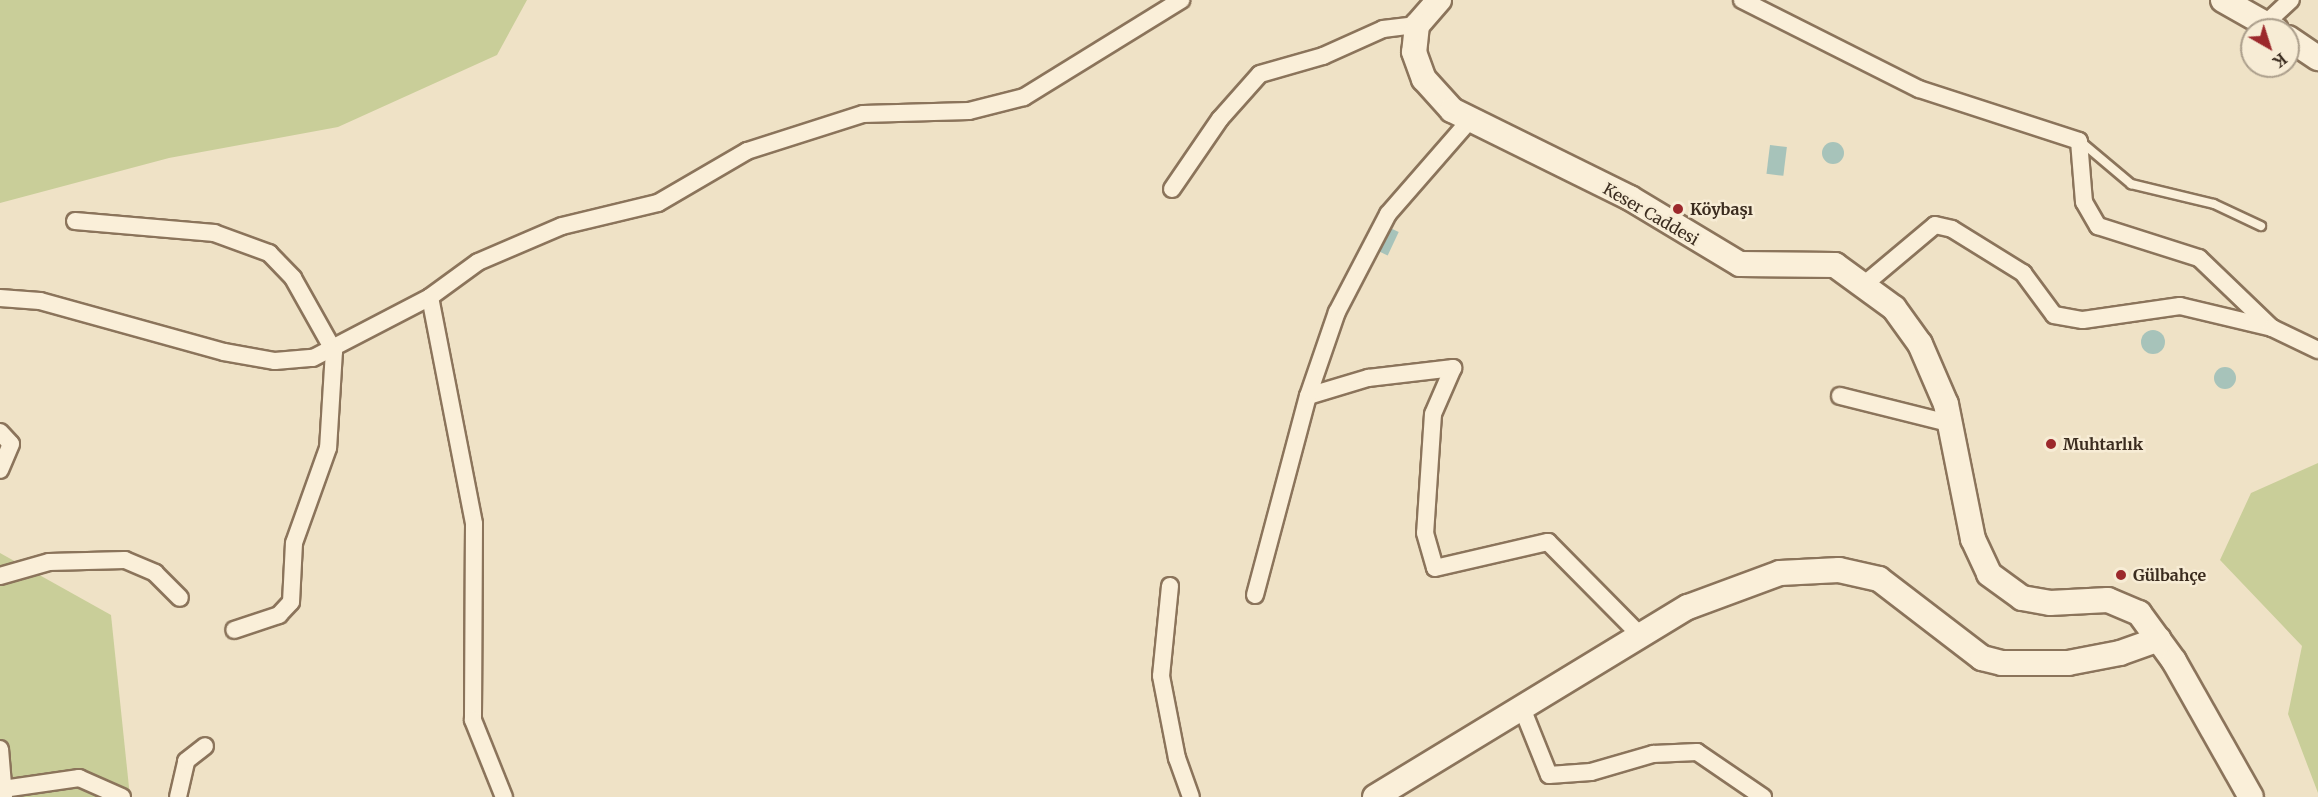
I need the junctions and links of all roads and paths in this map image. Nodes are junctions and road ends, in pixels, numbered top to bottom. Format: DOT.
graph roads {
  1 [pos="1181,0"];
  2 [pos="1438,0"];
  3 [pos="1742,0"];
  4 [pos="2223,0"];
  5 [pos="2291,0"];
  6 [pos="2256,18"];
  7 [pos="2277,18"];
  8 [pos="1417,25"];
  9 [pos="2300,46"];
  10 [pos="2318,58"];
  11 [pos="1469,121"];
  12 [pos="2079,141"];
  13 [pos="1172,189"];
  14 [pos="75,221"];
  15 [pos="2260,226"];
  16 [pos="1866,283"];
  17 [pos="430,297"];
  18 [pos="0,298"];
  19 [pos="2272,328"];
  20 [pos="2318,350"];
  21 [pos="334,351"];
  22 [pos="1308,396"];
  23 [pos="1839,396"];
  24 [pos="1952,424"];
  25 [pos="0,432"];
  26 [pos="0,470"];
  27 [pos="0,576"];
  28 [pos="1170,586"];
  29 [pos="1255,595"];
  30 [pos="180,598"];
  31 [pos="234,630"];
  32 [pos="1641,636"];
  33 [pos="2158,639"];
  34 [pos="1522,708"];
  35 [pos="206,746"];
  36 [pos="0,749"];
  37 [pos="3,793"];
  38 [pos="122,797"];
  39 [pos="178,797"];
  40 [pos="504,797"];
  41 [pos="1191,797"];
  42 [pos="1375,797"];
  43 [pos="1762,797"];
  44 [pos="2251,797"];
  1 -- 17 [label="street"];
  2 -- 8 [label="street"];
  3 -- 12 [label="street"];
  4 -- 6 [label="street"];
  5 -- 7 [label="street"];
  8 -- 11 [label="street, Keser Caddesi"];
  8 -- 13 [label="street"];
  9 -- 10 [label="street"];
  11 -- 16 [label="street, Keser Caddesi"];
  11 -- 22 [label="street"];
  12 -- 15 [label="lane"];
  12 -- 19 [label="street"];
  14 -- 21 [label="street"];
  16 -- 19 [label="street"];
  16 -- 24 [label="street, Keser Caddesi"];
  17 -- 21 [label="street"];
  17 -- 40 [label="street"];
  18 -- 21 [label="street"];
  19 -- 20 [label="street"];
  21 -- 31 [label="street"];
  22 -- 29 [label="street"];
  22 -- 32 [label="street"];
  23 -- 24 [label="street"];
  24 -- 33 [label="street, Keser Caddesi"];
  25 -- 26 [label="street"];
  27 -- 30 [label="street"];
  28 -- 41 [label="street"];
  32 -- 33 [label="street"];
  32 -- 34 [label="street"];
  33 -- 44 [label="street, Keser Caddesi"];
  34 -- 42 [label="street"];
  34 -- 43 [label="street"];
  35 -- 39 [label="street"];
  36 -- 37 [label="street"];
  37 -- 38 [label="street"];
}
